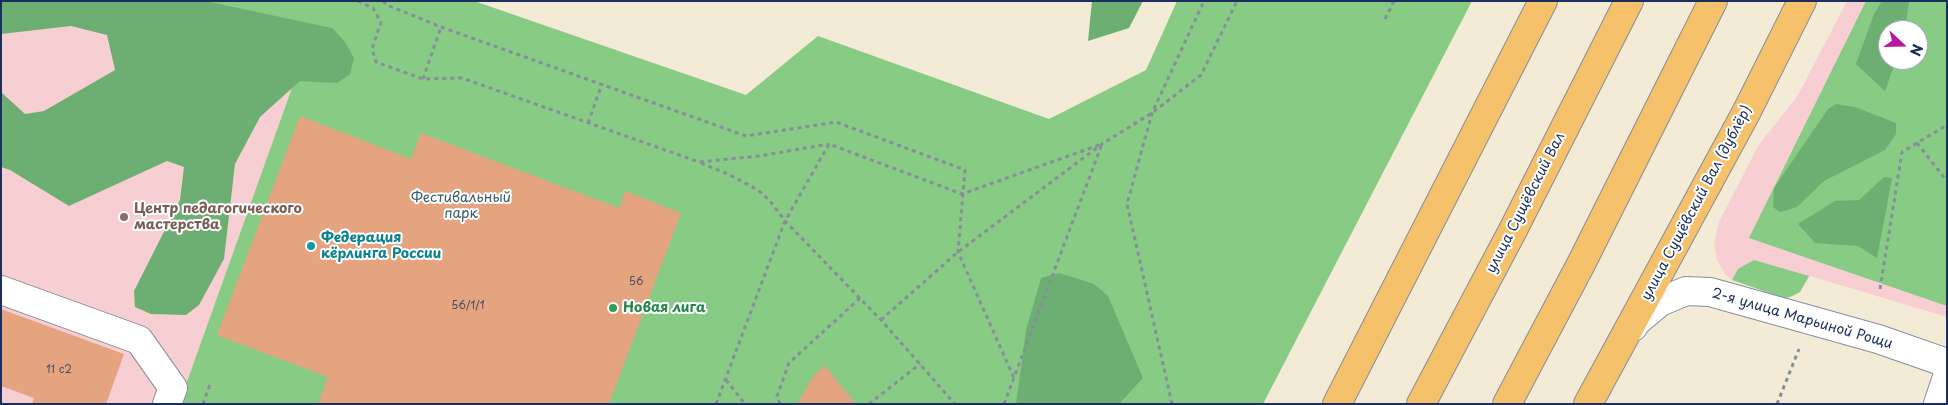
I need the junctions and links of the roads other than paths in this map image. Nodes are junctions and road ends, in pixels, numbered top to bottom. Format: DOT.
graph roads {
  1 [pos="1543,1"];
  2 [pos="1629,1"];
  3 [pos="1713,1"];
  4 [pos="1802,1"];
  5 [pos="1,290"];
  6 [pos="1618,349"];
  7 [pos="1947,363"];
  8 [pos="1947,377"];
  9 [pos="186,399"];
  10 [pos="1337,404"];
  11 [pos="1421,404"];
  12 [pos="1507,404"];
  13 [pos="1588,404"];
  14 [pos="1938,404"];
  1 -- 10 [label="main road"];
  2 -- 11 [label="main road, улица Сущёвский Вал"];
  3 -- 12 [label="main road"];
  4 -- 6 [label="main road, улица Сущёвский Вал (дублёр)"];
  5 -- 9 [label="street"];
  6 -- 7 [label="street, 2-я улица Марьиной Рощи"];
  6 -- 13 [label="main road, улица Сущёвский Вал (дублёр)"];
  8 -- 14 [label="street"];
}
